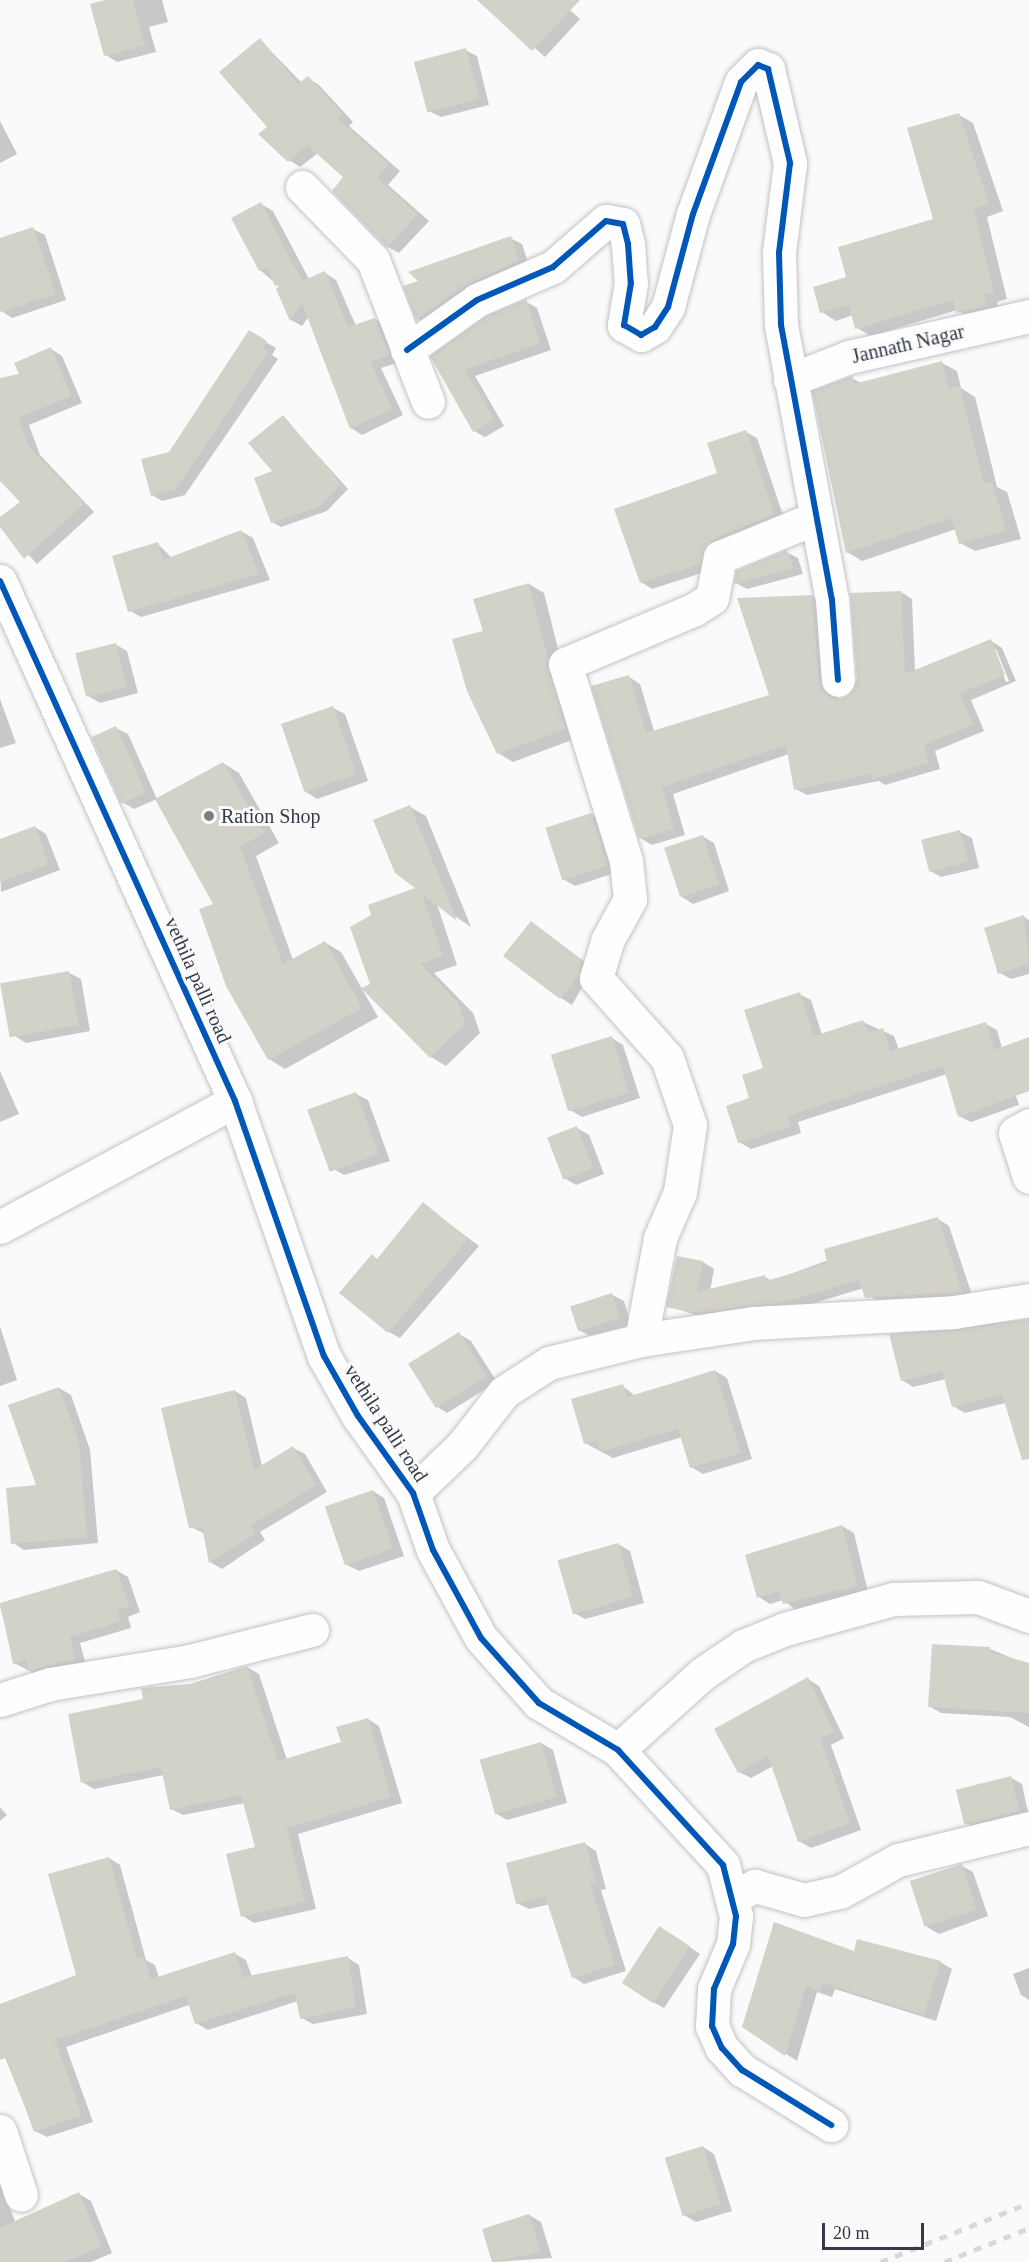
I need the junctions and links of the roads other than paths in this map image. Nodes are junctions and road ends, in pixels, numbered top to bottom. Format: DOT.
graph roads {
  1 [pos="302,187"];
  2 [pos="1029,316"];
  3 [pos="407,350"];
  4 [pos="790,380"];
  5 [pos="428,402"];
  6 [pos="815,518"];
  7 [pos="0,581"];
  8 [pos="838,680"];
  9 [pos="234,1101"];
  10 [pos="1029,1125"];
  11 [pos="1029,1177"];
  12 [pos="0,1227"];
  13 [pos="1029,1300"];
  14 [pos="641,1340"];
  15 [pos="413,1493"];
  16 [pos="1029,1616"];
  17 [pos="312,1630"];
  18 [pos="0,1700"];
  19 [pos="618,1750"];
  20 [pos="1029,1828"];
  21 [pos="733,1897"];
  22 [pos="831,2125"];
  23 [pos="0,2131"];
  24 [pos="21,2195"];
  1 -- 3 [label="street"];
  2 -- 4 [label="street, Jannath Nagar"];
  3 -- 4 [label="street"];
  3 -- 5 [label="street"];
  4 -- 6 [label="street"];
  6 -- 8 [label="street"];
  6 -- 14 [label="street"];
  7 -- 9 [label="street, vethila palli road"];
  9 -- 12 [label="street"];
  9 -- 15 [label="street, vethila palli road"];
  10 -- 11 [label="street"];
  13 -- 14 [label="street"];
  14 -- 15 [label="street"];
  15 -- 19 [label="street, vethila palli road"];
  16 -- 19 [label="street"];
  17 -- 18 [label="street"];
  19 -- 21 [label="street, vethila palli road"];
  20 -- 21 [label="street"];
  21 -- 22 [label="street, vethila palli road"];
  23 -- 24 [label="street"];
}
